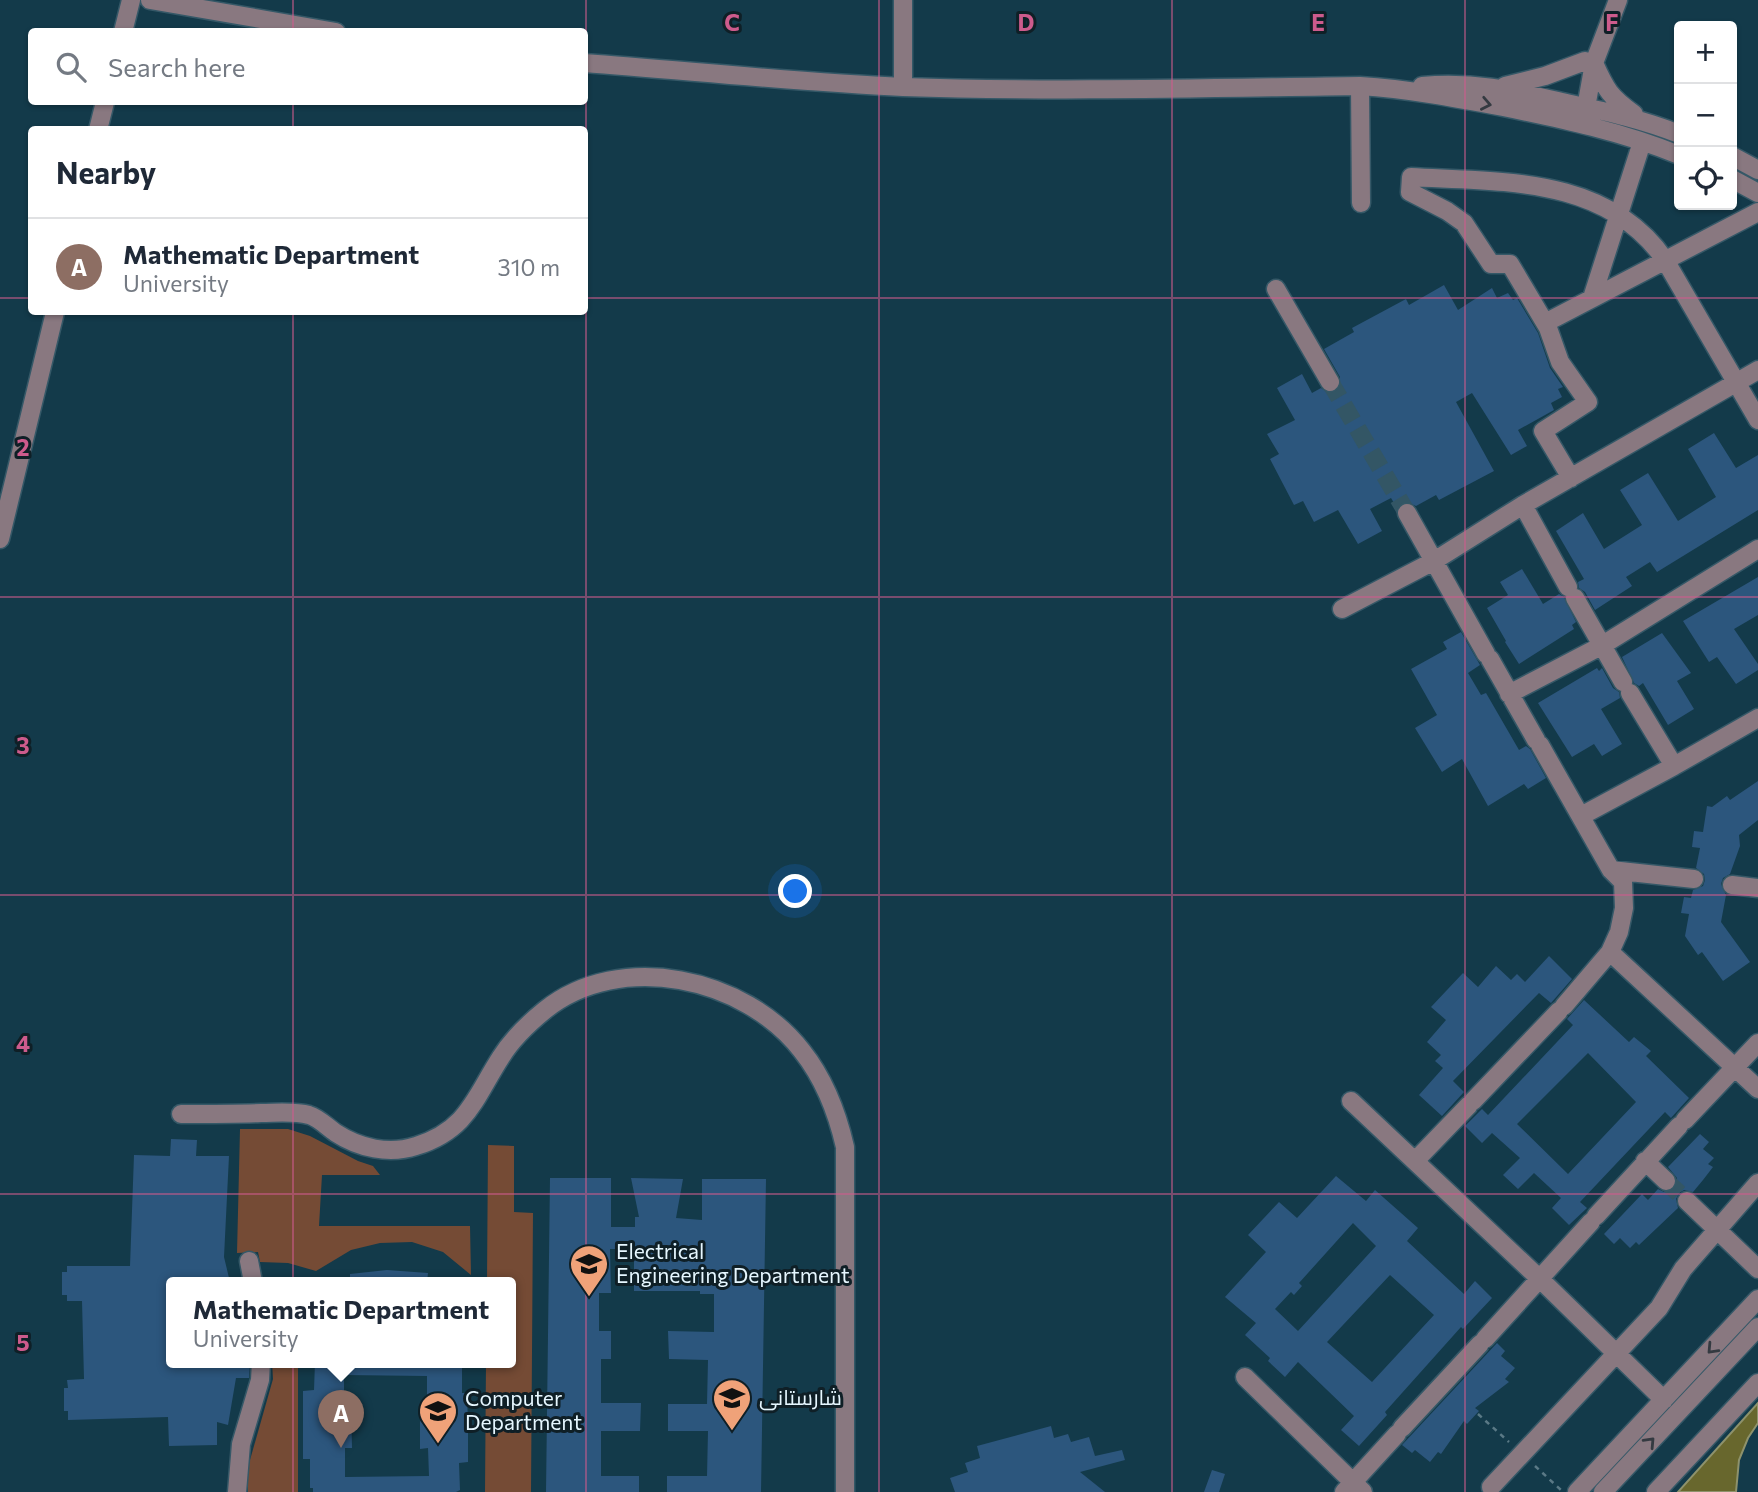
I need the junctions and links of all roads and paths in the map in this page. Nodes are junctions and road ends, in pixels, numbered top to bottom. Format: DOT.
graph roads {
  1 [pos="131,0"];
  2 [pos="150,0"];
  3 [pos="903,0"];
  4 [pos="1614,1"];
  5 [pos="124,28"];
  6 [pos="313,28"];
  7 [pos="1589,62"];
  8 [pos="588,64"];
  9 [pos="1360,86"];
  10 [pos="903,87"];
  11 [pos="1501,87"];
  12 [pos="1395,88"];
  13 [pos="104,105"];
  14 [pos="1578,115"];
  15 [pos="1643,120"];
  16 [pos="99,126"];
  17 [pos="1674,133"];
  18 [pos="1642,142"];
  19 [pos="1674,153"];
  20 [pos="1737,159"];
  21 [pos="1758,170"];
  22 [pos="1737,182"];
  23 [pos="1758,193"];
  24 [pos="1361,202"];
  25 [pos="1758,212"];
  26 [pos="1619,215"];
  27 [pos="1665,260"];
  28 [pos="1276,289"];
  29 [pos="1592,298"];
  30 [pos="54,315"];
  31 [pos="1545,323"];
  32 [pos="1758,370"];
  33 [pos="1330,382"];
  34 [pos="1737,382"];
  35 [pos="1758,420"];
  36 [pos="1571,478"];
  37 [pos="1522,505"];
  38 [pos="1407,513"];
  39 [pos="0,539"];
  40 [pos="1758,549"];
  41 [pos="1434,561"];
  42 [pos="1342,609"];
  43 [pos="1601,646"];
  44 [pos="1509,694"];
  45 [pos="1758,718"];
  46 [pos="1674,766"];
  47 [pos="1581,816"];
  48 [pos="1611,870"];
  49 [pos="1694,879"];
  50 [pos="1732,885"];
  51 [pos="1758,888"];
  52 [pos="1610,952"];
  53 [pos="1758,1043"];
  54 [pos="1735,1069"];
  55 [pos="1758,1089"];
  56 [pos="1352,1101"];
  57 [pos="181,1114"];
  58 [pos="1415,1161"];
  59 [pos="1645,1161"];
  60 [pos="1666,1181"];
  61 [pos="1758,1183"];
  62 [pos="1687,1201"];
  63 [pos="1718,1230"];
  64 [pos="249,1261"];
  65 [pos="1758,1269"];
  66 [pos="252,1277"];
  67 [pos="1540,1279"];
  68 [pos="1758,1299"];
  69 [pos="1758,1328"];
  70 [pos="1616,1354"];
  71 [pos="261,1368"];
  72 [pos="1245,1377"];
  73 [pos="1758,1383"];
  74 [pos="1664,1401"];
  75 [pos="1491,1487"];
  76 [pos="1354,1488"];
  77 [pos="237,1492"];
  78 [pos="845,1492"];
  79 [pos="1577,1492"];
  80 [pos="1603,1492"];
  81 [pos="1656,1492"];
  1 -- 5 [label="street"];
  2 -- 6 [label="street"];
  3 -- 10 [label="street"];
  4 -- 7 [label="street"];
  7 -- 11 [label="street"];
  7 -- 14 [label="street"];
  7 -- 15 [label="street"];
  8 -- 10 [label="street"];
  9 -- 10 [label="street"];
  9 -- 12 [label="street"];
  9 -- 24 [label="street"];
  11 -- 12 [label="street"];
  11 -- 14 [label="street"];
  12 -- 14 [label="street, one-way"];
  13 -- 16 [label="street"];
  14 -- 15 [label="street"];
  14 -- 18 [label="street"];
  15 -- 17 [label="street"];
  18 -- 19 [label="street"];
  18 -- 26 [label="street"];
  20 -- 21 [label="street"];
  22 -- 23 [label="street"];
  25 -- 27 [label="street"];
  26 -- 27 [label="street"];
  26 -- 29 [label="street"];
  26 -- 31 [label="street"];
  27 -- 29 [label="street"];
  27 -- 34 [label="street"];
  28 -- 33 [label="street"];
  29 -- 31 [label="street"];
  30 -- 39 [label="street"];
  31 -- 36 [label="street"];
  32 -- 34 [label="street"];
  34 -- 35 [label="street"];
  34 -- 36 [label="street"];
  36 -- 37 [label="street"];
  37 -- 41 [label="street"];
  37 -- 43 [label="street"];
  38 -- 41 [label="street"];
  40 -- 43 [label="street"];
  41 -- 42 [label="street"];
  41 -- 44 [label="street"];
  43 -- 44 [label="street"];
  43 -- 46 [label="street"];
  44 -- 47 [label="street"];
  45 -- 46 [label="street"];
  46 -- 47 [label="street"];
  47 -- 48 [label="street"];
  48 -- 49 [label="street"];
  48 -- 52 [label="street"];
  50 -- 51 [label="street"];
  52 -- 54 [label="street"];
  52 -- 58 [label="street"];
  53 -- 54 [label="street"];
  54 -- 55 [label="street"];
  54 -- 59 [label="street"];
  56 -- 58 [label="street"];
  57 -- 78 [label="street"];
  58 -- 67 [label="street"];
  59 -- 60 [label="street"];
  59 -- 67 [label="street"];
  61 -- 63 [label="street"];
  62 -- 63 [label="street"];
  63 -- 65 [label="street"];
  63 -- 70 [label="street"];
  64 -- 66 [label="street"];
  67 -- 70 [label="street"];
  67 -- 76 [label="street"];
  68 -- 74 [label="street, one-way"];
  80 -- 69 [label="street, one-way"];
  70 -- 74 [label="street"];
  70 -- 75 [label="street"];
  71 -- 77 [label="street"];
  72 -- 76 [label="street"];
  73 -- 81 [label="street"];
  74 -- 79 [label="street"];
}
